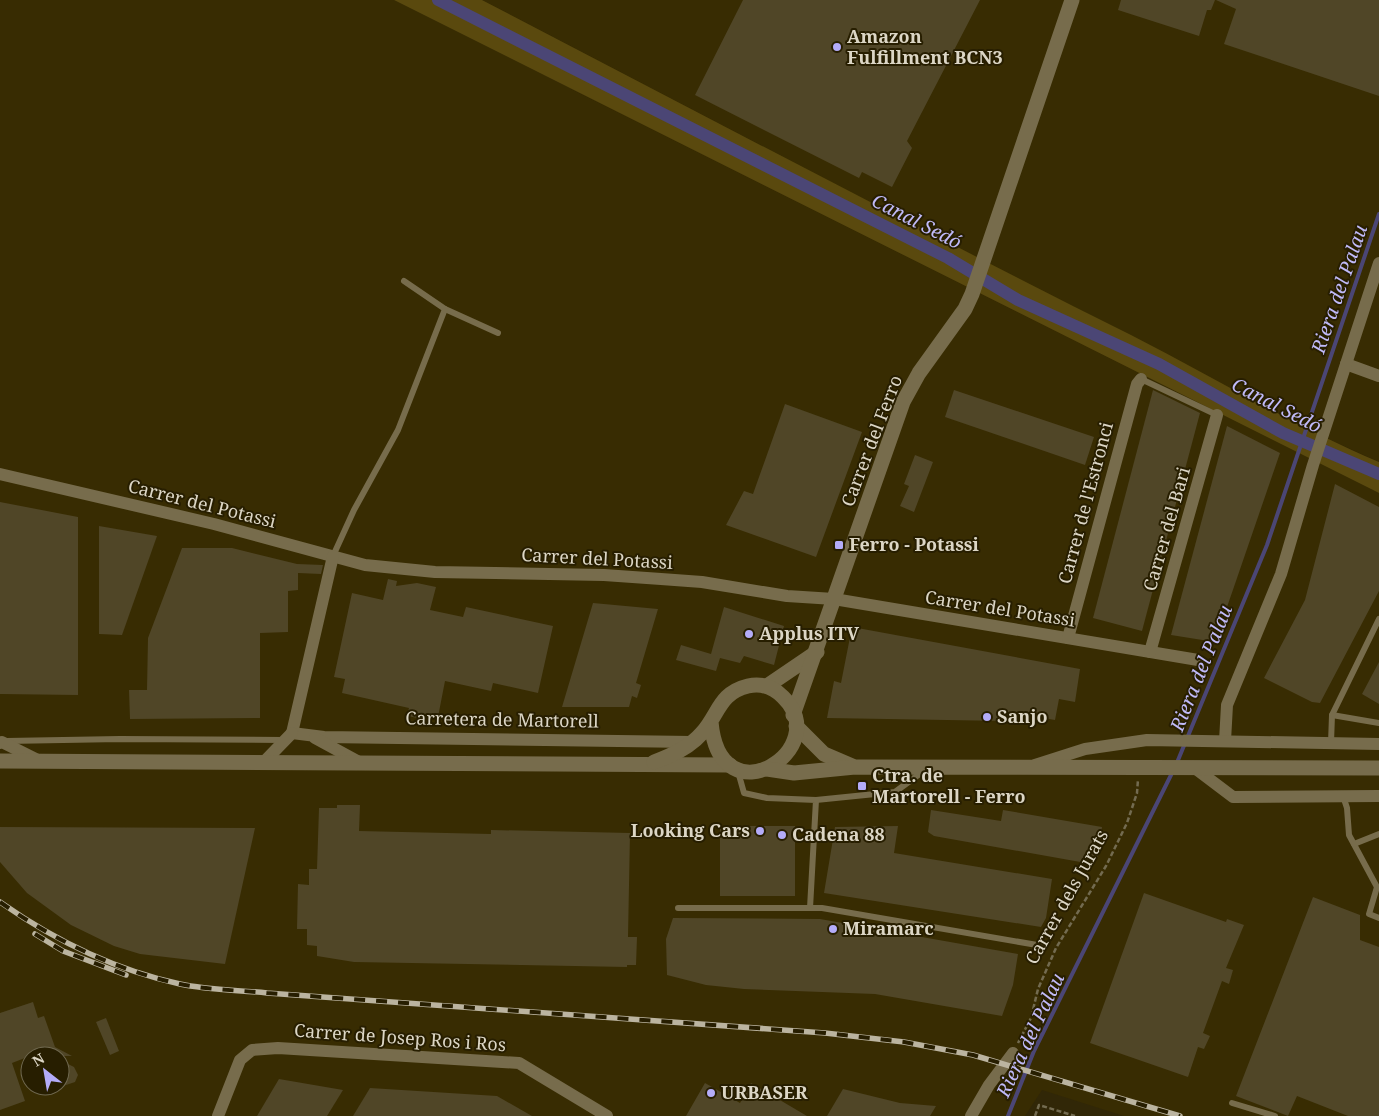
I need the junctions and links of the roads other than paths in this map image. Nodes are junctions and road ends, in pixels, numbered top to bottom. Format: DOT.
graph roads {
  1 [pos="1072,0"];
  2 [pos="1379,263"];
  3 [pos="404,281"];
  4 [pos="445,309"];
  5 [pos="498,334"];
  6 [pos="1346,364"];
  7 [pos="1379,376"];
  8 [pos="1141,379"];
  9 [pos="1217,415"];
  10 [pos="0,474"];
  11 [pos="333,556"];
  12 [pos="834,600"];
  13 [pos="1379,619"];
  14 [pos="1068,638"];
  15 [pos="817,652"];
  16 [pos="1150,652"];
  17 [pos="1198,660"];
  18 [pos="768,686"];
  19 [pos="1332,715"];
  20 [pos="795,720"];
  21 [pos="711,722"];
  22 [pos="1379,723"];
  23 [pos="310,735"];
  24 [pos="288,737"];
  25 [pos="1225,740"];
  26 [pos="1,742"];
  27 [pos="692,742"];
  28 [pos="1331,743"];
  29 [pos="1379,744"];
  30 [pos="0,761"];
  31 [pos="40,761"];
  32 [pos="262,764"];
  33 [pos="363,764"];
  34 [pos="645,765"];
  35 [pos="734,767"];
  36 [pos="929,767"];
  37 [pos="1027,767"];
  38 [pos="855,768"];
  39 [pos="1379,768"];
  40 [pos="767,769"];
  41 [pos="1196,769"];
  42 [pos="1343,796"];
  43 [pos="1379,796"];
  44 [pos="816,800"];
  45 [pos="1379,834"];
  46 [pos="1354,844"];
  47 [pos="678,908"];
  48 [pos="810,908"];
  49 [pos="1379,918"];
  50 [pos="1043,946"];
  51 [pos="1013,1054"];
  52 [pos="1232,1103"];
  53 [pos="218,1116"];
  54 [pos="607,1116"];
  55 [pos="970,1116"];
  56 [pos="1275,1116"];
  1 -- 12 [label="main road, Carrer del Ferro"];
  2 -- 6 [label="street"];
  3 -- 4 [label="lane"];
  4 -- 5 [label="lane"];
  4 -- 11 [label="lane"];
  6 -- 7 [label="street"];
  6 -- 25 [label="street"];
  8 -- 9 [label="lane"];
  8 -- 14 [label="street, Carrer de l'Estronci"];
  9 -- 16 [label="street, Carrer del Bari"];
  10 -- 11 [label="street, Carrer del Potassi"];
  11 -- 12 [label="street, Carrer del Potassi"];
  11 -- 24 [label="street"];
  12 -- 14 [label="street, Carrer del Potassi"];
  12 -- 15 [label="main road, Carrer del Ferro"];
  13 -- 19 [label="lane"];
  14 -- 16 [label="street, Carrer del Potassi"];
  15 -- 18 [label="main road"];
  15 -- 20 [label="main road, Carrer del Ferro"];
  16 -- 17 [label="street, Carrer del Potassi"];
  18 -- 20 [label="main road, Carretera de Martorell"];
  18 -- 21 [label="main road, Carretera de Martorell"];
  19 -- 22 [label="lane"];
  19 -- 28 [label="lane"];
  20 -- 38 [label="main road, Carretera de Martorell"];
  20 -- 40 [label="main road"];
  21 -- 27 [label="main road, Carretera de Martorell"];
  21 -- 35 [label="main road"];
  23 -- 24 [label="street, Carretera de Martorell"];
  23 -- 27 [label="street, Carretera de Martorell"];
  23 -- 33 [label="street, Carretera de Martorell"];
  24 -- 26 [label="lane"];
  24 -- 32 [label="street"];
  25 -- 28 [label="street, Carretera de Martorell"];
  25 -- 37 [label="street, Carretera de Martorell"];
  26 -- 31 [label="street, Carretera de Martorell"];
  27 -- 34 [label="main road, Carretera de Martorell"];
  28 -- 29 [label="street, Carretera de Martorell"];
  30 -- 31 [label="main road, Carretera de Martorell"];
  31 -- 32 [label="main road, Carretera de Martorell"];
  32 -- 33 [label="main road, Carretera de Martorell"];
  33 -- 34 [label="main road, Carretera de Martorell"];
  34 -- 35 [label="main road, Carretera de Martorell"];
  35 -- 40 [label="main road, Carretera de Martorell"];
  35 -- 44 [label="lane"];
  36 -- 37 [label="main road, Carretera de Martorell"];
  36 -- 38 [label="main road, Carretera de Martorell"];
  36 -- 44 [label="lane"];
  37 -- 41 [label="main road, Carretera de Martorell"];
  38 -- 40 [label="main road, Carretera de Martorell"];
  39 -- 41 [label="main road, Carretera de Martorell"];
  41 -- 42 [label="street"];
  42 -- 43 [label="street"];
  42 -- 46 [label="lane"];
  44 -- 48 [label="lane"];
  45 -- 46 [label="lane"];
  46 -- 49 [label="lane"];
  47 -- 48 [label="lane"];
  48 -- 50 [label="lane"];
  51 -- 55 [label="street"];
  52 -- 56 [label="lane"];
  53 -- 54 [label="street, Carrer de Josep Ros i Ros"];
}
